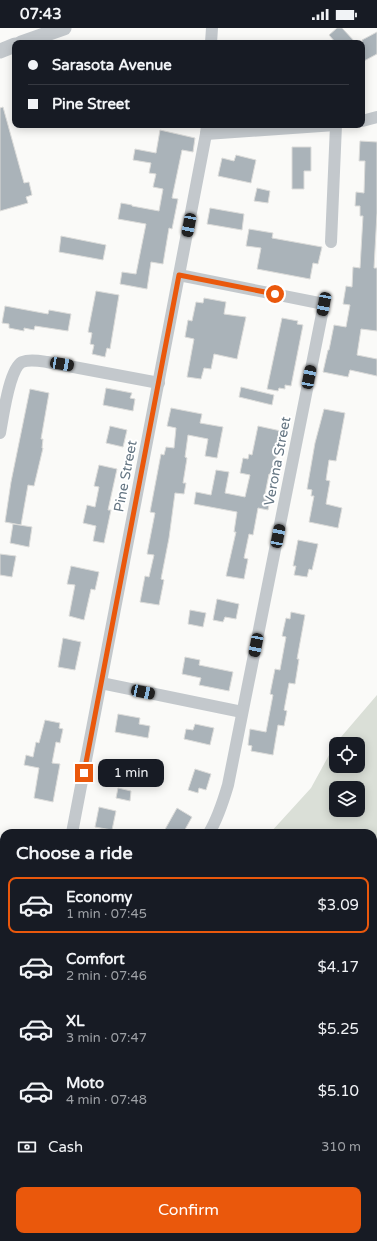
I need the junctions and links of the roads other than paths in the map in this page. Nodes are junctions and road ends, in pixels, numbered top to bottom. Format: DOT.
graph roads {
  1 [pos="64,28"];
  2 [pos="212,28"];
  3 [pos="30,40"];
  4 [pos="211,40"];
  5 [pos="12,46"];
  6 [pos="0,50"];
  7 [pos="377,118"];
  8 [pos="365,120"];
  9 [pos="238,128"];
  10 [pos="336,128"];
  11 [pos="206,129"];
  12 [pos="331,242"];
  13 [pos="179,275"];
  14 [pos="158,383"];
  15 [pos="0,433"];
  16 [pos="101,683"];
  17 [pos="242,712"];
  18 [pos="73,829"];
  19 [pos="211,829"];
  1 -- 3 [label="street"];
  2 -- 4 [label="street"];
  5 -- 6 [label="street"];
  7 -- 8 [label="street"];
  9 -- 11 [label="street"];
  10 -- 12 [label="street"];
  11 -- 13 [label="street, Pine Street"];
  13 -- 14 [label="street, Pine Street"];
  13 -- 17 [label="street, Verona Street"];
  14 -- 15 [label="street"];
  14 -- 16 [label="street, Pine Street"];
  16 -- 17 [label="street"];
  16 -- 18 [label="street, Pine Street"];
  17 -- 19 [label="street, Verona Street"];
}
